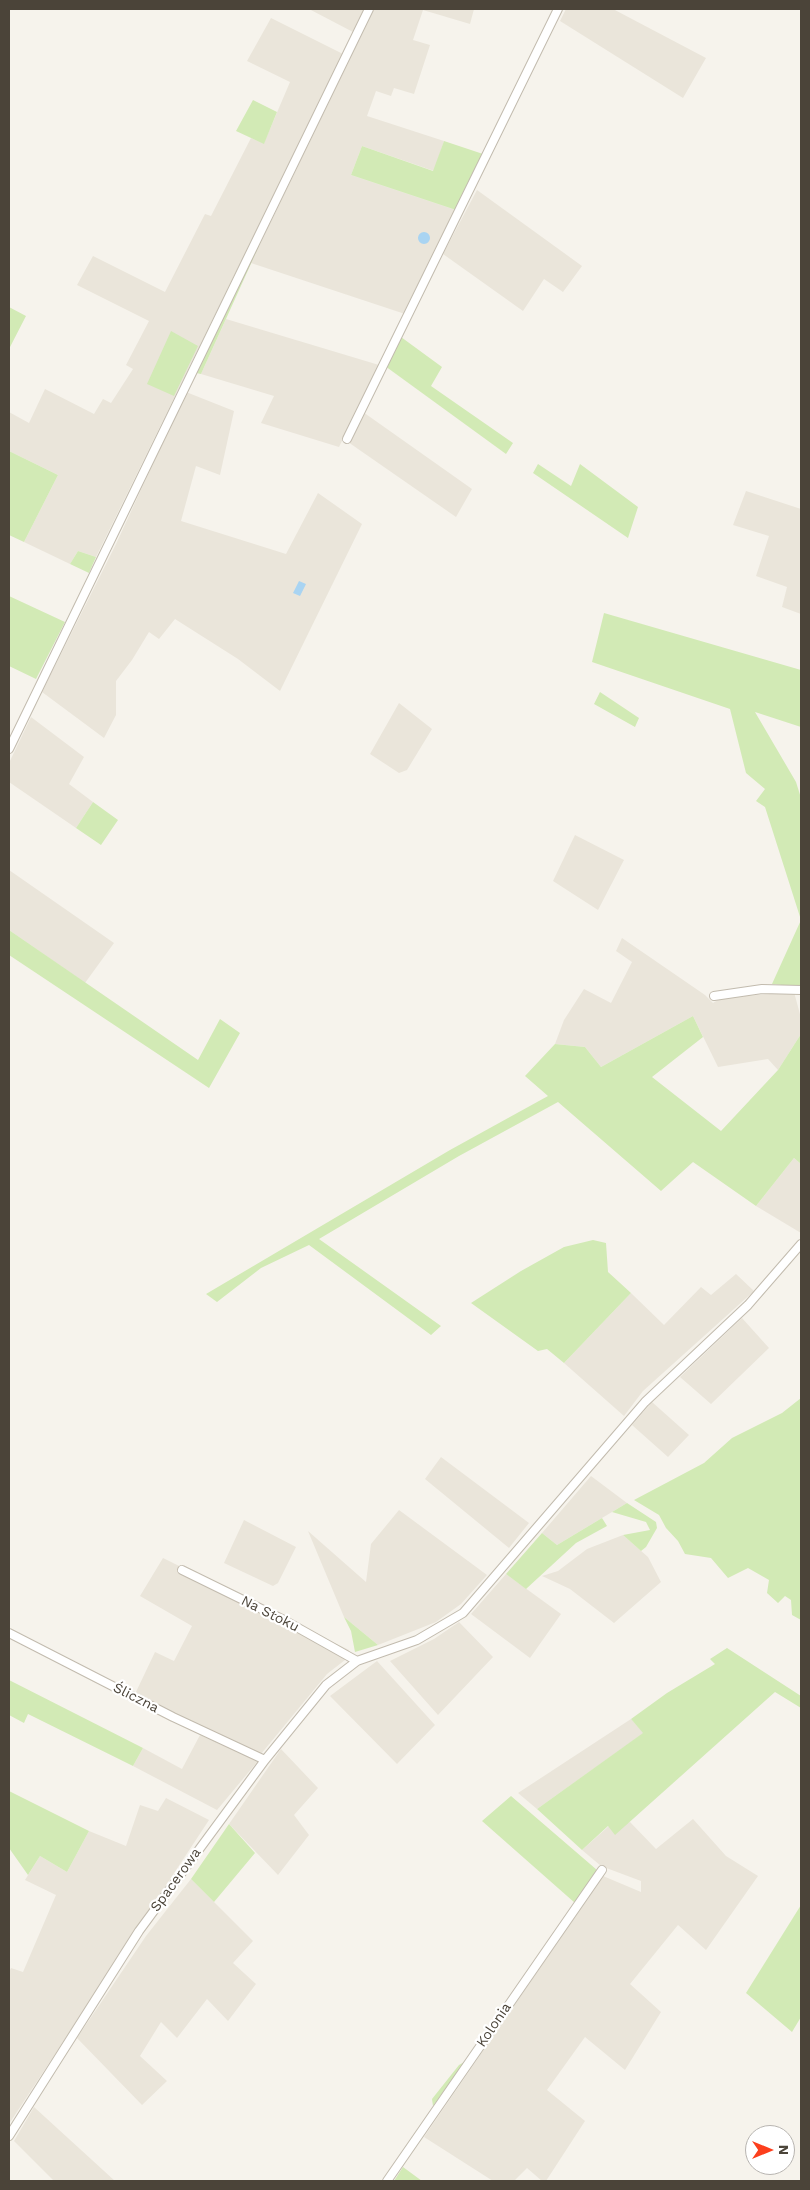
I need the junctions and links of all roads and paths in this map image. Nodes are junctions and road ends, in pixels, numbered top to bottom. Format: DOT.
graph roads {
  1 [pos="369,9"];
  2 [pos="558,9"];
  3 [pos="347,438"];
  4 [pos="9,749"];
  5 [pos="801,990"];
  6 [pos="714,996"];
  7 [pos="801,1244"];
  8 [pos="182,1570"];
  9 [pos="9,1633"];
  10 [pos="356,1660"];
  11 [pos="265,1760"];
  12 [pos="602,1870"];
  13 [pos="9,2136"];
  14 [pos="387,2181"];
  1 -- 4 [label="street"];
  2 -- 3 [label="street"];
  5 -- 6 [label="street"];
  7 -- 10 [label="street, Spacerowa"];
  8 -- 10 [label="street, Na Stoku"];
  9 -- 11 [label="street, Śliczna"];
  10 -- 11 [label="street, Spacerowa"];
  11 -- 13 [label="street, Spacerowa"];
  12 -- 14 [label="street, Kolonia"];
}
